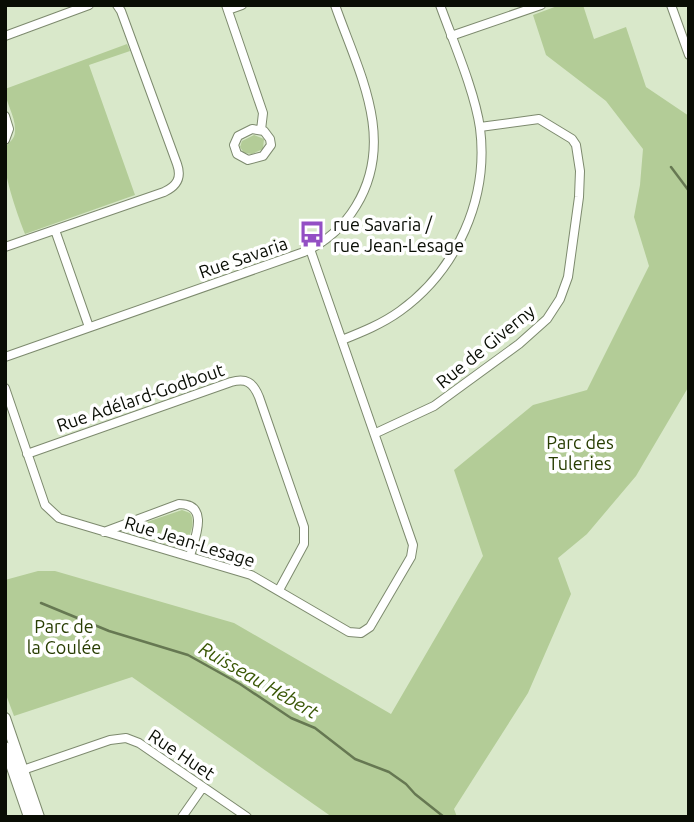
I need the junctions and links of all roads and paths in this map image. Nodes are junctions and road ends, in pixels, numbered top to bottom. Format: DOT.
graph roads {
  1 [pos="89,5"];
  2 [pos="117,5"];
  3 [pos="242,5"];
  4 [pos="335,5"];
  5 [pos="440,5"];
  6 [pos="541,5"];
  7 [pos="671,5"];
  8 [pos="227,8"];
  9 [pos="5,36"];
  10 [pos="451,36"];
  11 [pos="689,55"];
  12 [pos="5,116"];
  13 [pos="480,127"];
  14 [pos="261,130"];
  15 [pos="5,140"];
  16 [pos="55,230"];
  17 [pos="5,247"];
  18 [pos="310,249"];
  19 [pos="89,327"];
  20 [pos="342,340"];
  21 [pos="5,357"];
  22 [pos="5,388"];
  23 [pos="376,433"];
  24 [pos="27,454"];
  25 [pos="104,532"];
  26 [pos="190,556"];
  27 [pos="279,590"];
  28 [pos="5,718"];
  29 [pos="5,747"];
  30 [pos="19,771"];
  31 [pos="203,787"];
  32 [pos="29,817"];
  33 [pos="39,817"];
  34 [pos="182,817"];
  35 [pos="247,817"];
  1 -- 9 [label="street"];
  2 -- 16 [label="street"];
  3 -- 8 [label="street"];
  4 -- 18 [label="street, Rue Savaria"];
  5 -- 10 [label="street"];
  6 -- 10 [label="street"];
  7 -- 11 [label="street"];
  8 -- 14 [label="street"];
  10 -- 13 [label="street"];
  12 -- 15 [label="street"];
  13 -- 20 [label="street"];
  13 -- 23 [label="street, Rue de Giverny"];
  14 -- 14 [label="street"];
  16 -- 17 [label="street"];
  16 -- 19 [label="street"];
  18 -- 19 [label="street, Rue Savaria"];
  18 -- 20 [label="street, Rue Jean-Lesage"];
  19 -- 21 [label="street, Rue Savaria"];
  20 -- 23 [label="street, Rue Jean-Lesage"];
  22 -- 24 [label="street, Rue Jean-Lesage"];
  23 -- 27 [label="street, Rue Jean-Lesage"];
  24 -- 25 [label="street, Rue Jean-Lesage"];
  24 -- 27 [label="street, Rue Adélard-Godbout"];
  25 -- 26 [label="street, Rue Jean-Lesage"];
  25 -- 26 [label="street"];
  26 -- 27 [label="street, Rue Jean-Lesage"];
  28 -- 30 [label="street"];
  29 -- 30 [label="street"];
  30 -- 31 [label="street, Rue Huet"];
  30 -- 32 [label="street"];
  30 -- 33 [label="street"];
  31 -- 34 [label="street"];
  31 -- 35 [label="street, Rue Huet"];
}
